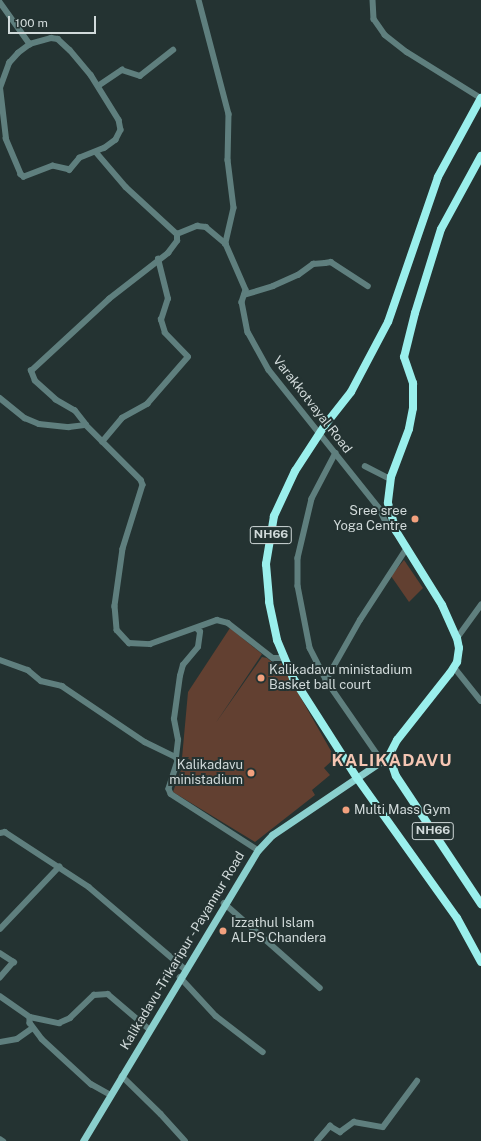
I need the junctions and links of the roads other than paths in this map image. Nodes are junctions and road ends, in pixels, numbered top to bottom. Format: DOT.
graph roads {
  1 [pos="199,0"];
  2 [pos="373,0"];
  3 [pos="0,2"];
  4 [pos="30,44"];
  5 [pos="173,50"];
  6 [pos="98,86"];
  7 [pos="481,98"];
  8 [pos="96,152"];
  9 [pos="481,156"];
  10 [pos="177,234"];
  11 [pos="226,244"];
  12 [pos="158,259"];
  13 [pos="368,286"];
  14 [pos="244,295"];
  15 [pos="0,398"];
  16 [pos="86,425"];
  17 [pos="320,433"];
  18 [pos="102,442"];
  19 [pos="336,453"];
  20 [pos="365,466"];
  21 [pos="391,477"];
  22 [pos="396,531"];
  23 [pos="406,548"];
  24 [pos="481,605"];
  25 [pos="197,629"];
  26 [pos="457,638"];
  27 [pos="285,658"];
  28 [pos="0,660"];
  29 [pos="454,667"];
  30 [pos="326,680"];
  31 [pos="481,702"];
  32 [pos="389,756"];
  33 [pos="176,757"];
  34 [pos="382,761"];
  35 [pos="357,778"];
  36 [pos="0,833"];
  37 [pos="258,850"];
  38 [pos="60,867"];
  39 [pos="224,903"];
  40 [pos="481,904"];
  41 [pos="0,929"];
  42 [pos="0,953"];
  43 [pos="481,962"];
  44 [pos="184,969"];
  45 [pos="180,977"];
  46 [pos="0,978"];
  47 [pos="320,988"];
  48 [pos="0,996"];
  49 [pos="30,1017"];
  50 [pos="33,1028"];
  51 [pos="149,1029"];
  52 [pos="0,1042"];
  53 [pos="263,1052"];
  54 [pos="122,1076"];
  55 [pos="417,1081"];
  56 [pos="111,1095"];
  57 [pos="0,1139"];
  58 [pos="3,1141"];
  59 [pos="83,1141"];
  60 [pos="185,1141"];
  61 [pos="317,1141"];
  1 -- 11 [label="street"];
  2 -- 7 [label="street"];
  3 -- 4 [label="street"];
  4 -- 6 [label="street"];
  4 -- 8 [label="street"];
  5 -- 6 [label="street"];
  6 -- 8 [label="street"];
  7 -- 17 [label="highway, NH66"];
  8 -- 10 [label="street"];
  9 -- 21 [label="highway"];
  10 -- 11 [label="street"];
  10 -- 12 [label="street"];
  11 -- 14 [label="street, Varakkotvayal Road"];
  12 -- 16 [label="street"];
  12 -- 18 [label="street"];
  13 -- 14 [label="street"];
  14 -- 17 [label="street, Varakkotvayal Road"];
  15 -- 16 [label="street"];
  16 -- 18 [label="street"];
  17 -- 19 [label="street, Varakkotvayal Road"];
  17 -- 27 [label="highway, NH66"];
  18 -- 25 [label="street"];
  19 -- 22 [label="street, Varakkotvayal Road"];
  19 -- 30 [label="street"];
  20 -- 21 [label="street"];
  21 -- 22 [label="highway"];
  22 -- 23 [label="highway"];
  23 -- 26 [label="highway"];
  23 -- 30 [label="street"];
  24 -- 26 [label="street"];
  25 -- 27 [label="street"];
  25 -- 33 [label="street"];
  26 -- 29 [label="highway"];
  27 -- 35 [label="highway, NH66"];
  28 -- 33 [label="street"];
  29 -- 31 [label="street"];
  29 -- 32 [label="highway"];
  30 -- 34 [label="street"];
  32 -- 34 [label="main road, Kalikadavu -Trikaripur - Payannur Road"];
  32 -- 40 [label="highway, NH66"];
  33 -- 37 [label="street"];
  34 -- 35 [label="main road, Kalikadavu -Trikaripur - Payannur Road"];
  35 -- 37 [label="main road, Kalikadavu -Trikaripur - Payannur Road"];
  35 -- 43 [label="highway, NH66"];
  36 -- 38 [label="street"];
  37 -- 39 [label="main road, Kalikadavu -Trikaripur - Payannur Road"];
  38 -- 41 [label="street"];
  38 -- 44 [label="street"];
  39 -- 44 [label="main road, Kalikadavu -Trikaripur - Payannur Road"];
  39 -- 47 [label="street"];
  42 -- 46 [label="street"];
  44 -- 45 [label="main road, Kalikadavu -Trikaripur - Payannur Road"];
  45 -- 51 [label="main road, Kalikadavu -Trikaripur - Payannur Road"];
  45 -- 53 [label="street"];
  48 -- 49 [label="street"];
  49 -- 50 [label="street"];
  49 -- 51 [label="street"];
  50 -- 52 [label="street"];
  50 -- 56 [label="street"];
  51 -- 54 [label="main road, Kalikadavu -Trikaripur - Payannur Road"];
  54 -- 56 [label="main road, Kalikadavu -Trikaripur - Payannur Road"];
  54 -- 60 [label="street"];
  55 -- 61 [label="street"];
  56 -- 59 [label="main road, Kalikadavu -Trikaripur - Payannur Road"];
  57 -- 58 [label="street"];
}
